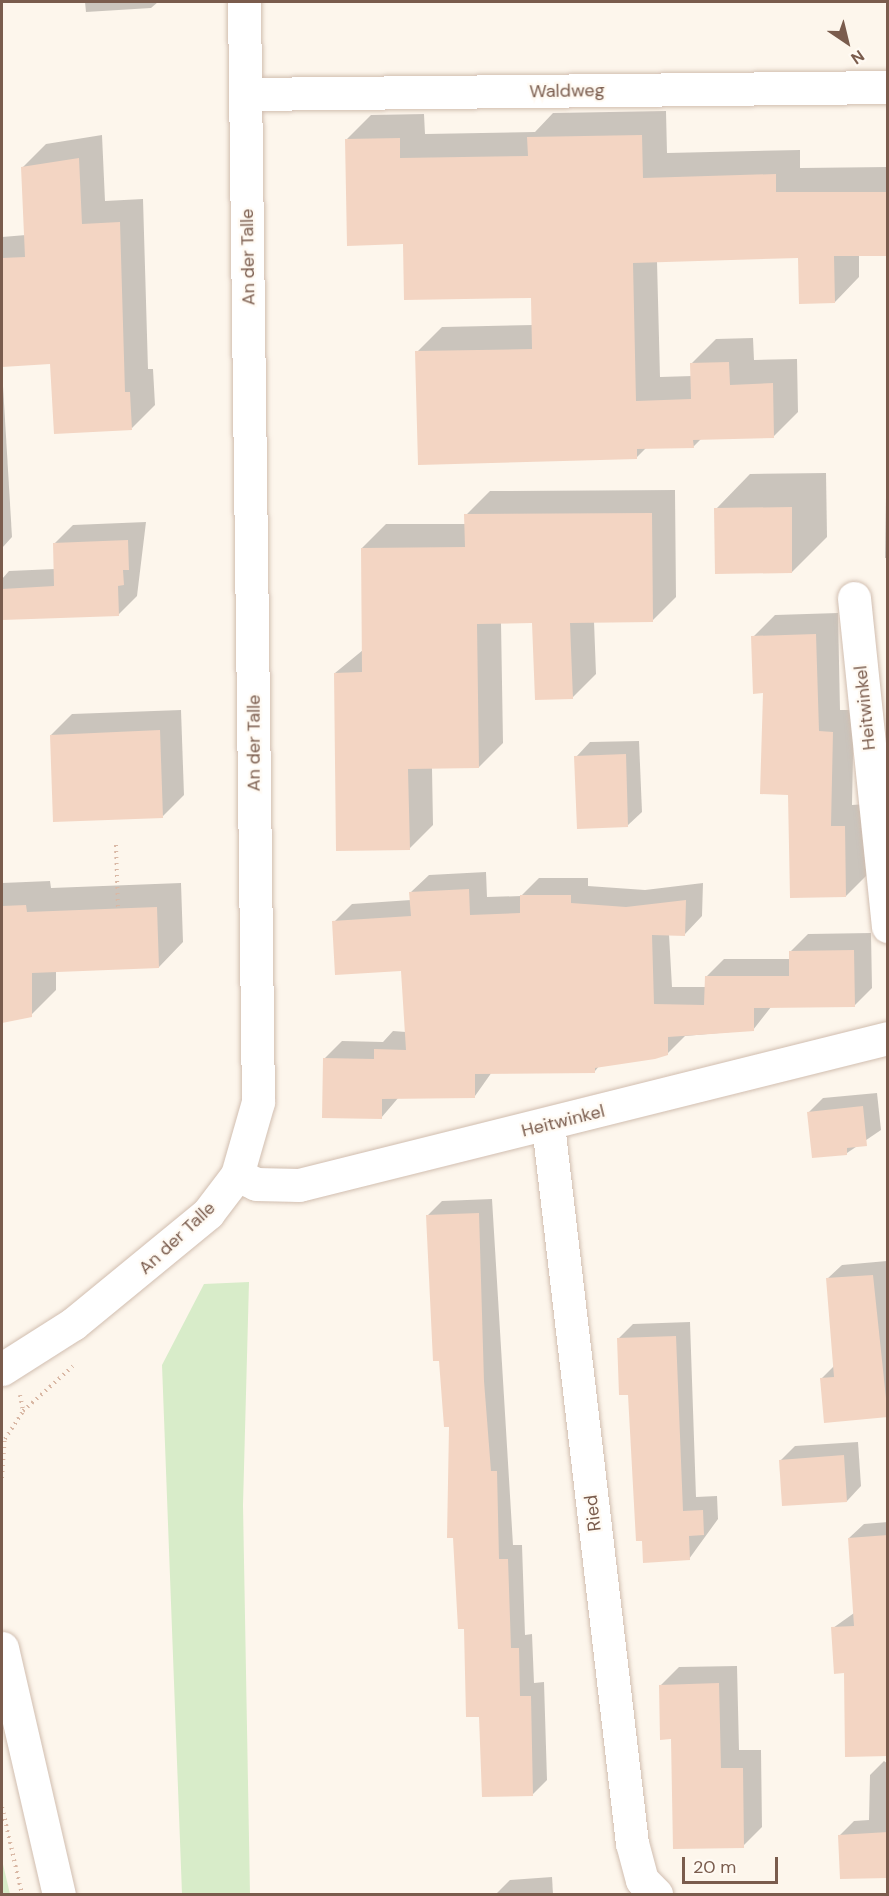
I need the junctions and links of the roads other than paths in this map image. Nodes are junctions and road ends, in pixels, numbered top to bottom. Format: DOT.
graph roads {
  1 [pos="244,2"];
  2 [pos="888,87"];
  3 [pos="246,94"];
  4 [pos="854,598"];
  5 [pos="888,926"];
  6 [pos="888,1038"];
  7 [pos="548,1125"];
  8 [pos="237,1174"];
  9 [pos="2,1369"];
  10 [pos="2,1648"];
  11 [pos="59,1894"];
  12 [pos="656,1894"];
  1 -- 3 [label="street, An der Talle"];
  2 -- 3 [label="street, Waldweg"];
  3 -- 8 [label="street, An der Talle"];
  4 -- 5 [label="street, Heitwinkel"];
  6 -- 7 [label="street, Heitwinkel"];
  7 -- 8 [label="street, Heitwinkel"];
  7 -- 12 [label="street, Ried"];
  8 -- 9 [label="street, An der Talle"];
  10 -- 11 [label="street"];
}
